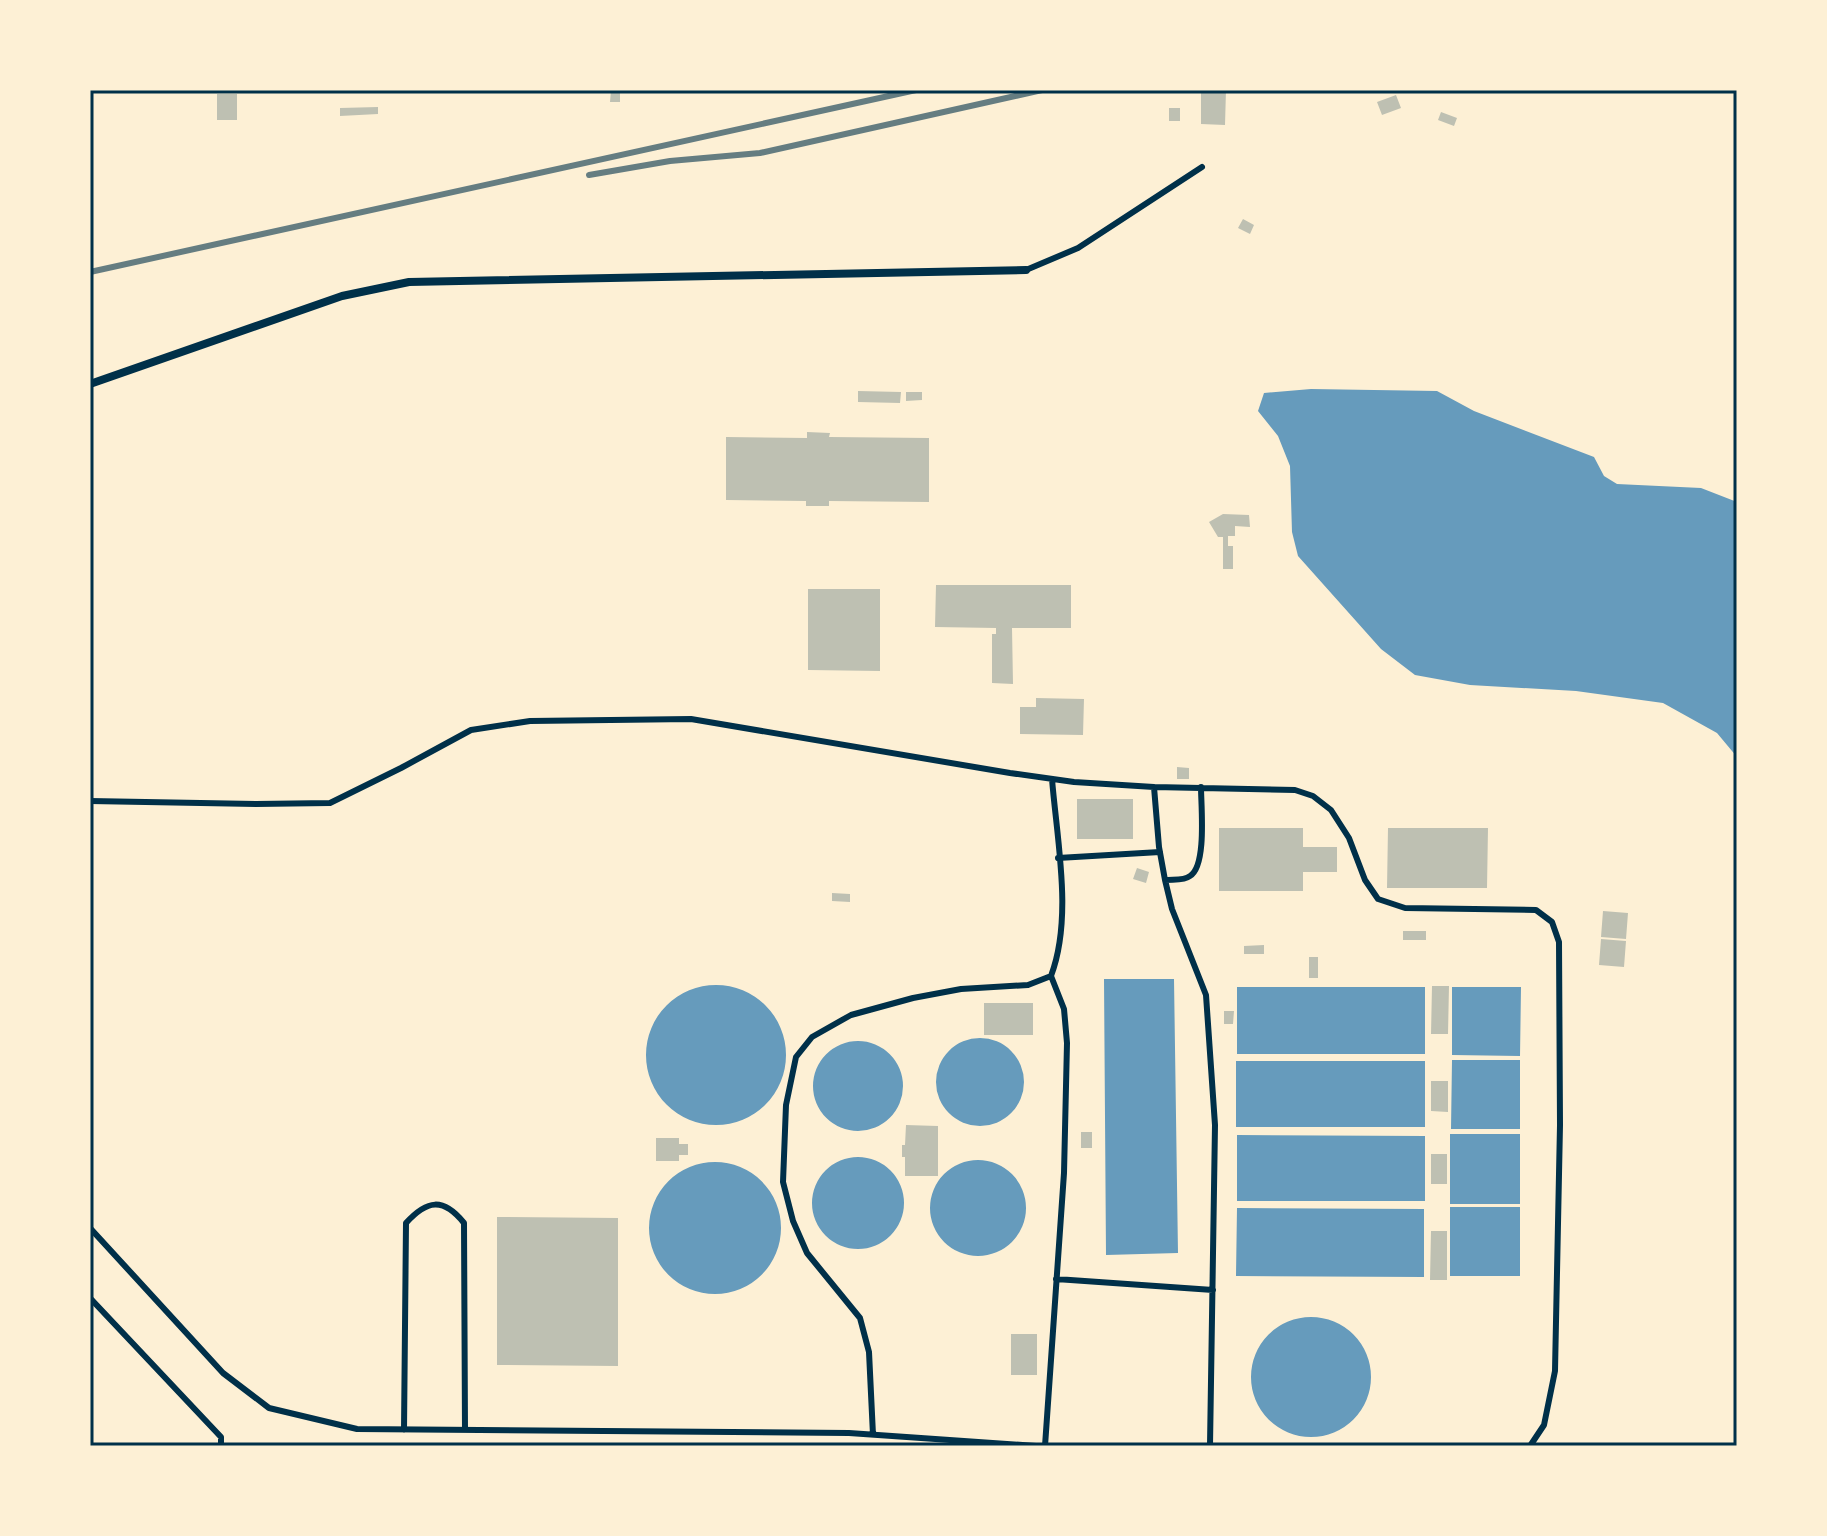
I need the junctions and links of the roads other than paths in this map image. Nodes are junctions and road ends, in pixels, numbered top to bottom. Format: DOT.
graph roads {
  1 [pos="1202,167"];
  2 [pos="1026,270"];
  3 [pos="90,384"];
  4 [pos="1052,779"];
  5 [pos="1154,787"];
  6 [pos="1201,787"];
  7 [pos="90,801"];
  8 [pos="1160,852"];
  9 [pos="1058,858"];
  10 [pos="1165,880"];
  11 [pos="1051,976"];
  12 [pos="90,1228"];
  13 [pos="1056,1279"];
  14 [pos="1213,1290"];
  15 [pos="90,1298"];
  16 [pos="404,1430"];
  17 [pos="465,1430"];
  18 [pos="873,1435"];
  19 [pos="221,1446"];
  20 [pos="1036,1446"];
  21 [pos="1045,1446"];
  22 [pos="1210,1446"];
  23 [pos="1530,1446"];
  1 -- 2 [label="lane"];
  2 -- 3 [label="street"];
  4 -- 5 [label="lane"];
  4 -- 7 [label="lane"];
  4 -- 9 [label="lane"];
  5 -- 6 [label="lane"];
  5 -- 8 [label="lane"];
  6 -- 10 [label="lane"];
  6 -- 23 [label="lane"];
  8 -- 9 [label="lane"];
  8 -- 10 [label="lane"];
  9 -- 11 [label="lane"];
  10 -- 14 [label="lane"];
  11 -- 13 [label="lane"];
  11 -- 18 [label="lane"];
  12 -- 16 [label="lane"];
  13 -- 14 [label="lane"];
  13 -- 21 [label="lane"];
  14 -- 22 [label="lane"];
  15 -- 19 [label="lane"];
  16 -- 17 [label="lane"];
  16 -- 17 [label="lane"];
  17 -- 18 [label="lane"];
  18 -- 20 [label="lane"];
}
